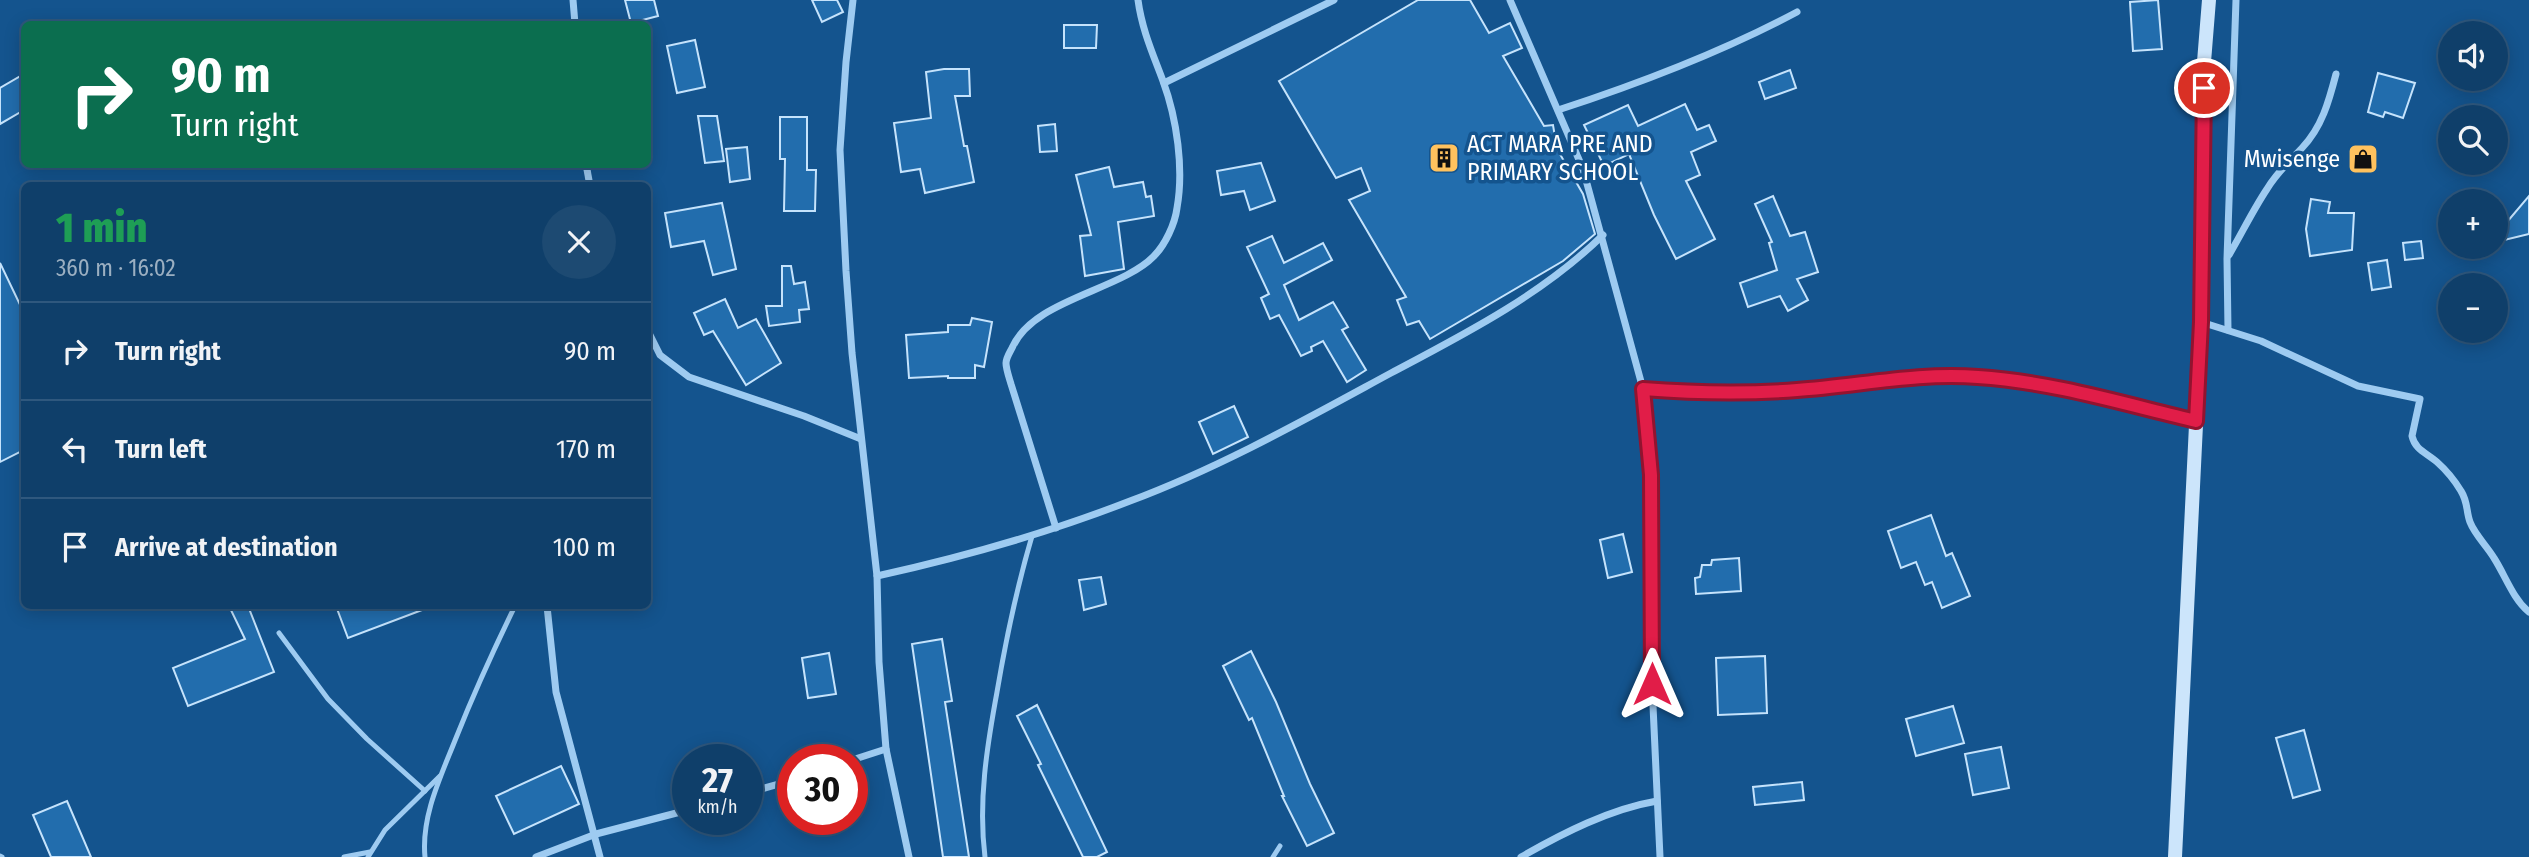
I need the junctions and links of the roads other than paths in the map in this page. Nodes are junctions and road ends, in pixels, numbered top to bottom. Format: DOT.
graph roads {
  1 [pos="573,0"];
  2 [pos="853,0"];
  3 [pos="1138,0"];
  4 [pos="1334,0"];
  5 [pos="1510,0"];
  6 [pos="2210,0"];
  7 [pos="2235,0"];
  8 [pos="1797,12"];
  9 [pos="575,21"];
  10 [pos="2336,74"];
  11 [pos="1164,83"];
  12 [pos="1558,110"];
  13 [pos="586,168"];
  14 [pos="587,176"];
  15 [pos="585,182"];
  16 [pos="589,182"];
  17 [pos="1603,235"];
  18 [pos="2227,259"];
  19 [pos="2201,322"];
  20 [pos="2228,330"];
  21 [pos="651,337"];
  22 [pos="1643,389"];
  23 [pos="2196,421"];
  24 [pos="861,439"];
  25 [pos="1056,528"];
  26 [pos="1032,536"];
  27 [pos="877,576"];
  28 [pos="514,609"];
  29 [pos="548,609"];
  30 [pos="2529,612"];
  31 [pos="279,634"];
  32 [pos="886,750"];
  33 [pos="868,755"];
  34 [pos="441,775"];
  35 [pos="425,791"];
  36 [pos="1657,801"];
  37 [pos="672,814"];
  38 [pos="596,834"];
  39 [pos="1280,846"];
  40 [pos="369,854"];
  41 [pos="344,857"];
  42 [pos="425,857"];
  43 [pos="537,857"];
  44 [pos="600,857"];
  45 [pos="909,857"];
  46 [pos="985,857"];
  47 [pos="1273,857"];
  48 [pos="1521,857"];
  49 [pos="1660,857"];
  50 [pos="2175,857"];
  1 -- 9 [label="street"];
  2 -- 24 [label="street"];
  3 -- 11 [label="street"];
  4 -- 11 [label="street"];
  5 -- 12 [label="street"];
  6 -- 19 [label="main road"];
  7 -- 18 [label="street"];
  8 -- 12 [label="street"];
  10 -- 18 [label="street"];
  11 -- 25 [label="street"];
  12 -- 17 [label="street"];
  13 -- 14 [label="street"];
  14 -- 15 [label="street"];
  14 -- 16 [label="street"];
  17 -- 22 [label="street"];
  17 -- 25 [label="street"];
  18 -- 20 [label="street"];
  19 -- 20 [label="street"];
  19 -- 23 [label="main road"];
  20 -- 30 [label="street"];
  21 -- 24 [label="street"];
  22 -- 23 [label="street"];
  22 -- 36 [label="street"];
  23 -- 50 [label="main road"];
  24 -- 27 [label="street"];
  25 -- 26 [label="street"];
  26 -- 27 [label="street"];
  26 -- 46 [label="lane"];
  27 -- 32 [label="street"];
  28 -- 34 [label="lane"];
  29 -- 38 [label="street"];
  31 -- 35 [label="lane"];
  32 -- 33 [label="street"];
  32 -- 45 [label="street"];
  34 -- 35 [label="lane"];
  34 -- 42 [label="lane"];
  35 -- 40 [label="lane"];
  36 -- 48 [label="street"];
  36 -- 49 [label="street"];
  37 -- 38 [label="street"];
  38 -- 43 [label="street"];
  38 -- 44 [label="street"];
  39 -- 47 [label="lane"];
  40 -- 41 [label="lane"];
}
